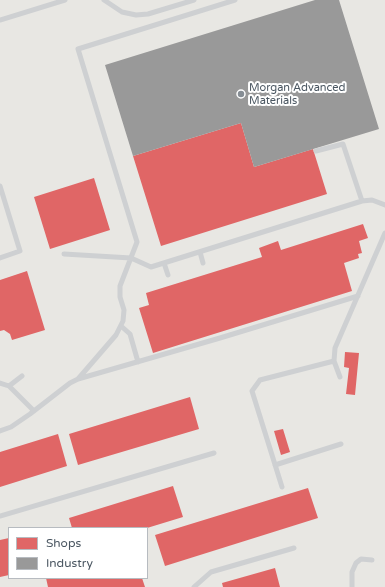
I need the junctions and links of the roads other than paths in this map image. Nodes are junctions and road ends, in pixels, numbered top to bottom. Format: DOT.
graph roads {
  1 [pos="65,0"];
  2 [pos="104,0"];
  3 [pos="194,0"];
  4 [pos="235,0"];
  5 [pos="0,20"];
  6 [pos="316,151"];
  7 [pos="0,186"];
  8 [pos="362,201"];
  9 [pos="385,205"];
  10 [pos="385,233"];
  11 [pos="200,252"];
  12 [pos="64,254"];
  13 [pos="0,258"];
  14 [pos="131,258"];
  15 [pos="164,263"];
  16 [pos="203,263"];
  17 [pos="168,275"];
  18 [pos="358,296"];
  19 [pos="121,326"];
  20 [pos="334,361"];
  21 [pos="138,362"];
  22 [pos="22,376"];
  23 [pos="340,376"];
  24 [pos="78,379"];
  25 [pos="0,381"];
  26 [pos="9,386"];
  27 [pos="34,411"];
  28 [pos="0,431"];
  29 [pos="341,444"];
  30 [pos="214,453"];
  31 [pos="275,465"];
  32 [pos="282,487"];
  33 [pos="0,516"];
  34 [pos="294,548"];
  35 [pos="372,560"];
  36 [pos="196,586"];
  37 [pos="352,587"];
  1 -- 5 [label="lane"];
  2 -- 3 [label="lane"];
  4 -- 14 [label="lane"];
  6 -- 8 [label="lane"];
  7 -- 13 [label="lane"];
  8 -- 9 [label="lane"];
  8 -- 11 [label="lane"];
  10 -- 18 [label="lane"];
  11 -- 15 [label="lane"];
  11 -- 16 [label="lane"];
  12 -- 14 [label="lane"];
  14 -- 15 [label="lane"];
  14 -- 19 [label="lane"];
  15 -- 17 [label="lane"];
  18 -- 20 [label="lane"];
  18 -- 21 [label="lane"];
  19 -- 21 [label="lane"];
  19 -- 24 [label="lane"];
  20 -- 23 [label="lane"];
  20 -- 31 [label="lane"];
  21 -- 24 [label="lane"];
  22 -- 26 [label="lane"];
  24 -- 27 [label="lane"];
  25 -- 26 [label="lane"];
  26 -- 27 [label="lane"];
  27 -- 28 [label="lane"];
  29 -- 31 [label="lane"];
  30 -- 33 [label="lane"];
  31 -- 32 [label="lane"];
  34 -- 36 [label="lane"];
  35 -- 37 [label="lane"];
}
